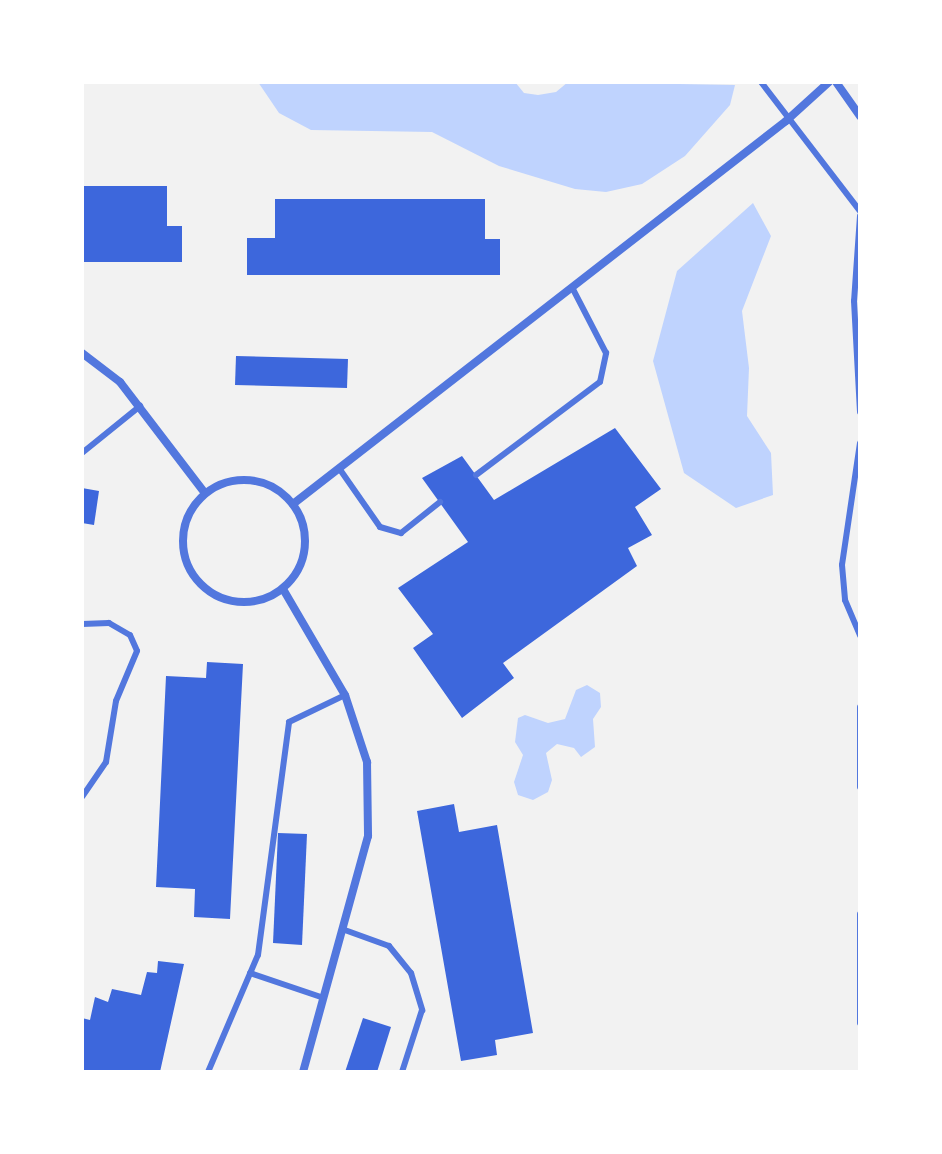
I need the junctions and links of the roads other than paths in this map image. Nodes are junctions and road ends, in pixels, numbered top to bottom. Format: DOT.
graph roads {
  1 [pos="761,82"];
  2 [pos="829,82"];
  3 [pos="836,82"];
  4 [pos="860,116"];
  5 [pos="789,119"];
  6 [pos="860,214"];
  7 [pos="573,289"];
  8 [pos="82,353"];
  9 [pos="140,406"];
  10 [pos="860,412"];
  11 [pos="860,443"];
  12 [pos="82,453"];
  13 [pos="341,471"];
  14 [pos="476,475"];
  15 [pos="205,493"];
  16 [pos="440,502"];
  17 [pos="293,504"];
  18 [pos="283,589"];
  19 [pos="82,624"];
  20 [pos="860,636"];
  21 [pos="345,695"];
  22 [pos="860,707"];
  23 [pos="860,787"];
  24 [pos="82,797"];
  25 [pos="860,914"];
  26 [pos="342,929"];
  27 [pos="250,973"];
  28 [pos="324,998"];
  29 [pos="860,1023"];
  30 [pos="208,1072"];
  31 [pos="303,1072"];
  32 [pos="402,1072"];
  1 -- 5 [label="lane"];
  2 -- 5 [label="street"];
  3 -- 4 [label="street"];
  5 -- 6 [label="lane"];
  5 -- 7 [label="street"];
  6 -- 10 [label="lane"];
  7 -- 13 [label="street"];
  7 -- 14 [label="lane"];
  8 -- 9 [label="street"];
  9 -- 12 [label="lane"];
  9 -- 15 [label="street"];
  11 -- 20 [label="lane"];
  13 -- 16 [label="lane"];
  13 -- 17 [label="street"];
  15 -- 17 [label="street"];
  15 -- 18 [label="street"];
  17 -- 18 [label="street"];
  18 -- 21 [label="street"];
  19 -- 24 [label="lane"];
  21 -- 26 [label="street"];
  21 -- 27 [label="lane"];
  22 -- 23 [label="lane"];
  25 -- 29 [label="lane"];
  26 -- 28 [label="street"];
  26 -- 32 [label="lane"];
  27 -- 28 [label="lane"];
  27 -- 30 [label="lane"];
  28 -- 31 [label="street"];
}
